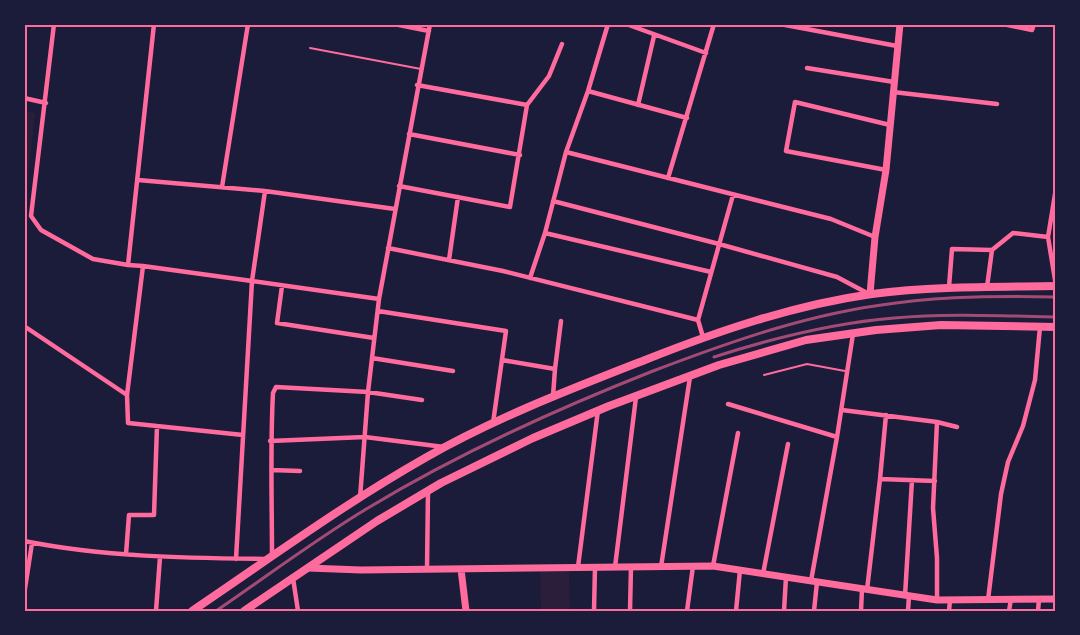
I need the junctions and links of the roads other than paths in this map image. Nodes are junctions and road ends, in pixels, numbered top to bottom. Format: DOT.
graph roads {
  1 [pos="54,24"];
  2 [pos="154,24"];
  3 [pos="248,24"];
  4 [pos="394,24"];
  5 [pos="430,24"];
  6 [pos="608,24"];
  7 [pos="626,24"];
  8 [pos="714,24"];
  9 [pos="781,24"];
  10 [pos="832,24"];
  11 [pos="900,24"];
  12 [pos="1003,24"];
  13 [pos="1034,24"];
  14 [pos="429,31"];
  15 [pos="831,32"];
  16 [pos="654,36"];
  17 [pos="562,44"];
  18 [pos="897,46"];
  19 [pos="310,48"];
  20 [pos="706,53"];
  21 [pos="807,68"];
  22 [pos="421,69"];
  23 [pos="894,82"];
  24 [pos="417,85"];
  25 [pos="588,92"];
  26 [pos="892,92"];
  27 [pos="24,98"];
  28 [pos="46,103"];
  29 [pos="997,104"];
  30 [pos="527,105"];
  31 [pos="638,105"];
  32 [pos="687,118"];
  33 [pos="890,125"];
  34 [pos="409,134"];
  35 [pos="566,152"];
  36 [pos="520,155"];
  37 [pos="886,170"];
  38 [pos="668,178"];
  39 [pos="138,180"];
  40 [pos="222,186"];
  41 [pos="399,186"];
  42 [pos="1056,188"];
  43 [pos="265,191"];
  44 [pos="733,195"];
  45 [pos="458,197"];
  46 [pos="553,201"];
  47 [pos="395,208"];
  48 [pos="545,233"];
  49 [pos="874,237"];
  50 [pos="1048,237"];
  51 [pos="719,244"];
  52 [pos="388,248"];
  53 [pos="992,250"];
  54 [pos="449,260"];
  55 [pos="128,265"];
  56 [pos="143,266"];
  57 [pos="711,272"];
  58 [pos="530,278"];
  59 [pos="252,280"];
  60 [pos="282,286"];
  61 [pos="1056,286"];
  62 [pos="950,287"];
  63 [pos="987,287"];
  64 [pos="870,294"];
  65 [pos="379,299"];
  66 [pos="378,311"];
  67 [pos="698,320"];
  68 [pos="561,321"];
  69 [pos="24,326"];
  70 [pos="1040,327"];
  71 [pos="1056,327"];
  72 [pos="853,334"];
  73 [pos="703,337"];
  74 [pos="374,338"];
  75 [pos="372,358"];
  76 [pos="502,360"];
  77 [pos="555,369"];
  78 [pos="453,371"];
  79 [pos="848,372"];
  80 [pos="691,375"];
  81 [pos="764,375"];
  82 [pos="368,392"];
  83 [pos="127,395"];
  84 [pos="636,396"];
  85 [pos="553,397"];
  86 [pos="423,400"];
  87 [pos="728,404"];
  88 [pos="598,410"];
  89 [pos="842,410"];
  90 [pos="886,415"];
  91 [pos="937,422"];
  92 [pos="493,424"];
  93 [pos="157,426"];
  94 [pos="957,427"];
  95 [pos="738,433"];
  96 [pos="243,435"];
  97 [pos="365,437"];
  98 [pos="837,437"];
  99 [pos="270,441"];
  100 [pos="788,444"];
  101 [pos="445,447"];
  102 [pos="272,470"];
  103 [pos="300,471"];
  104 [pos="880,479"];
  105 [pos="912,480"];
  106 [pos="935,481"];
  107 [pos="428,491"];
  108 [pos="360,498"];
  109 [pos="24,541"];
  110 [pos="32,543"];
  111 [pos="126,554"];
  112 [pos="160,557"];
  113 [pos="270,558"];
  114 [pos="236,559"];
  115 [pos="693,566"];
  116 [pos="713,566"];
  117 [pos="578,567"];
  118 [pos="595,567"];
  119 [pos="615,567"];
  120 [pos="631,567"];
  121 [pos="661,567"];
  122 [pos="308,568"];
  123 [pos="427,569"];
  124 [pos="461,569"];
  125 [pos="740,570"];
  126 [pos="763,574"];
  127 [pos="786,577"];
  128 [pos="293,578"];
  129 [pos="814,582"];
  130 [pos="865,589"];
  131 [pos="24,595"];
  132 [pos="907,596"];
  133 [pos="1011,599"];
  134 [pos="1039,599"];
  135 [pos="1056,599"];
  136 [pos="937,600"];
  137 [pos="950,600"];
  138 [pos="988,600"];
  139 [pos="156,611"];
  140 [pos="192,611"];
  141 [pos="244,611"];
  142 [pos="298,611"];
  143 [pos="466,611"];
  144 [pos="594,611"];
  145 [pos="630,611"];
  146 [pos="687,611"];
  147 [pos="736,611"];
  148 [pos="784,611"];
  149 [pos="814,611"];
  150 [pos="861,611"];
  151 [pos="908,611"];
  152 [pos="949,611"];
  153 [pos="1009,611"];
  154 [pos="1038,611"];
  1 -- 28 [label="street"];
  2 -- 39 [label="street"];
  3 -- 40 [label="street"];
  4 -- 14 [label="street"];
  5 -- 14 [label="street"];
  6 -- 25 [label="street"];
  7 -- 16 [label="street"];
  8 -- 20 [label="street"];
  9 -- 15 [label="street"];
  10 -- 15 [label="street"];
  11 -- 18 [label="main road"];
  12 -- 13 [label="street"];
  14 -- 22 [label="street"];
  15 -- 18 [label="street"];
  16 -- 20 [label="street"];
  16 -- 31 [label="street"];
  17 -- 30 [label="street"];
  18 -- 23 [label="main road"];
  19 -- 22 [label="lane"];
  20 -- 32 [label="street"];
  21 -- 23 [label="street"];
  22 -- 24 [label="street"];
  23 -- 26 [label="main road"];
  24 -- 30 [label="street"];
  24 -- 34 [label="street"];
  25 -- 31 [label="street"];
  25 -- 35 [label="street"];
  26 -- 29 [label="street"];
  26 -- 33 [label="main road"];
  27 -- 28 [label="street"];
  28 -- 55 [label="street"];
  30 -- 36 [label="street"];
  31 -- 32 [label="street"];
  32 -- 38 [label="street"];
  33 -- 37 [label="main road"];
  33 -- 37 [label="street"];
  34 -- 36 [label="street"];
  34 -- 41 [label="street"];
  35 -- 38 [label="street"];
  35 -- 46 [label="street"];
  36 -- 45 [label="street"];
  37 -- 49 [label="main road"];
  38 -- 44 [label="street"];
  39 -- 40 [label="street"];
  39 -- 55 [label="street"];
  40 -- 43 [label="street"];
  41 -- 45 [label="street"];
  41 -- 47 [label="street"];
  42 -- 50 [label="street"];
  43 -- 47 [label="street"];
  43 -- 59 [label="street"];
  44 -- 49 [label="street"];
  44 -- 51 [label="street"];
  45 -- 54 [label="street"];
  46 -- 48 [label="street"];
  46 -- 51 [label="street"];
  47 -- 52 [label="street"];
  48 -- 57 [label="street"];
  48 -- 58 [label="street"];
  49 -- 64 [label="main road"];
  50 -- 53 [label="street"];
  50 -- 61 [label="street"];
  51 -- 57 [label="street"];
  51 -- 64 [label="street"];
  52 -- 54 [label="street"];
  52 -- 65 [label="street"];
  53 -- 62 [label="street"];
  53 -- 63 [label="street"];
  54 -- 58 [label="street"];
  55 -- 56 [label="street"];
  56 -- 59 [label="street"];
  56 -- 83 [label="street"];
  57 -- 67 [label="street"];
  58 -- 67 [label="street"];
  59 -- 60 [label="street"];
  59 -- 96 [label="street"];
  60 -- 65 [label="street"];
  60 -- 74 [label="street"];
  61 -- 63 [label="main road"];
  62 -- 63 [label="main road"];
  62 -- 64 [label="main road"];
  64 -- 73 [label="main road"];
  65 -- 66 [label="street"];
  66 -- 74 [label="street"];
  66 -- 76 [label="street"];
  67 -- 73 [label="street"];
  68 -- 77 [label="street"];
  69 -- 83 [label="street"];
  70 -- 71 [label="main road"];
  70 -- 72 [label="main road"];
  70 -- 138 [label="street"];
  72 -- 79 [label="street"];
  72 -- 80 [label="main road"];
  73 -- 85 [label="main road"];
  74 -- 75 [label="street"];
  75 -- 78 [label="street"];
  75 -- 82 [label="street"];
  76 -- 77 [label="street"];
  76 -- 92 [label="street"];
  77 -- 85 [label="street"];
  79 -- 81 [label="lane"];
  79 -- 89 [label="street"];
  80 -- 84 [label="main road"];
  80 -- 121 [label="street"];
  82 -- 86 [label="street"];
  82 -- 97 [label="street"];
  82 -- 99 [label="street"];
  83 -- 93 [label="street"];
  84 -- 88 [label="main road"];
  84 -- 119 [label="street"];
  85 -- 92 [label="main road"];
  87 -- 98 [label="street"];
  88 -- 107 [label="main road"];
  88 -- 117 [label="street"];
  89 -- 90 [label="street"];
  89 -- 98 [label="street"];
  90 -- 91 [label="street"];
  90 -- 104 [label="street"];
  91 -- 94 [label="street"];
  91 -- 106 [label="street"];
  92 -- 101 [label="main road"];
  93 -- 96 [label="street"];
  93 -- 111 [label="street"];
  95 -- 116 [label="street"];
  96 -- 114 [label="street"];
  97 -- 99 [label="street"];
  97 -- 101 [label="street"];
  97 -- 108 [label="street"];
  98 -- 129 [label="street"];
  99 -- 102 [label="street"];
  100 -- 126 [label="street"];
  101 -- 108 [label="main road"];
  102 -- 103 [label="street"];
  102 -- 113 [label="street"];
  104 -- 105 [label="street"];
  104 -- 130 [label="street"];
  105 -- 106 [label="street"];
  105 -- 132 [label="street"];
  106 -- 136 [label="street"];
  107 -- 122 [label="main road"];
  107 -- 123 [label="street"];
  108 -- 113 [label="main road"];
  109 -- 110 [label="street"];
  110 -- 111 [label="street"];
  110 -- 131 [label="street"];
  111 -- 112 [label="street"];
  112 -- 114 [label="street"];
  112 -- 139 [label="street"];
  113 -- 114 [label="street"];
  113 -- 140 [label="main road"];
  115 -- 116 [label="main road"];
  115 -- 121 [label="main road"];
  115 -- 146 [label="street"];
  116 -- 125 [label="main road"];
  117 -- 118 [label="main road"];
  117 -- 124 [label="main road"];
  118 -- 119 [label="main road"];
  118 -- 144 [label="street"];
  119 -- 120 [label="main road"];
  120 -- 121 [label="main road"];
  120 -- 145 [label="street"];
  122 -- 123 [label="main road"];
  122 -- 128 [label="main road"];
  123 -- 124 [label="main road"];
  124 -- 143 [label="main road"];
  125 -- 126 [label="main road"];
  125 -- 147 [label="street"];
  126 -- 127 [label="main road"];
  127 -- 129 [label="main road"];
  127 -- 148 [label="street"];
  128 -- 141 [label="main road"];
  128 -- 142 [label="street"];
  129 -- 130 [label="main road"];
  129 -- 149 [label="street"];
  130 -- 132 [label="main road"];
  130 -- 150 [label="street"];
  132 -- 136 [label="main road"];
  132 -- 151 [label="street"];
  133 -- 134 [label="main road"];
  133 -- 138 [label="main road"];
  133 -- 153 [label="street"];
  134 -- 135 [label="main road"];
  134 -- 154 [label="street"];
  136 -- 137 [label="main road"];
  137 -- 138 [label="main road"];
  137 -- 152 [label="street"];
}
